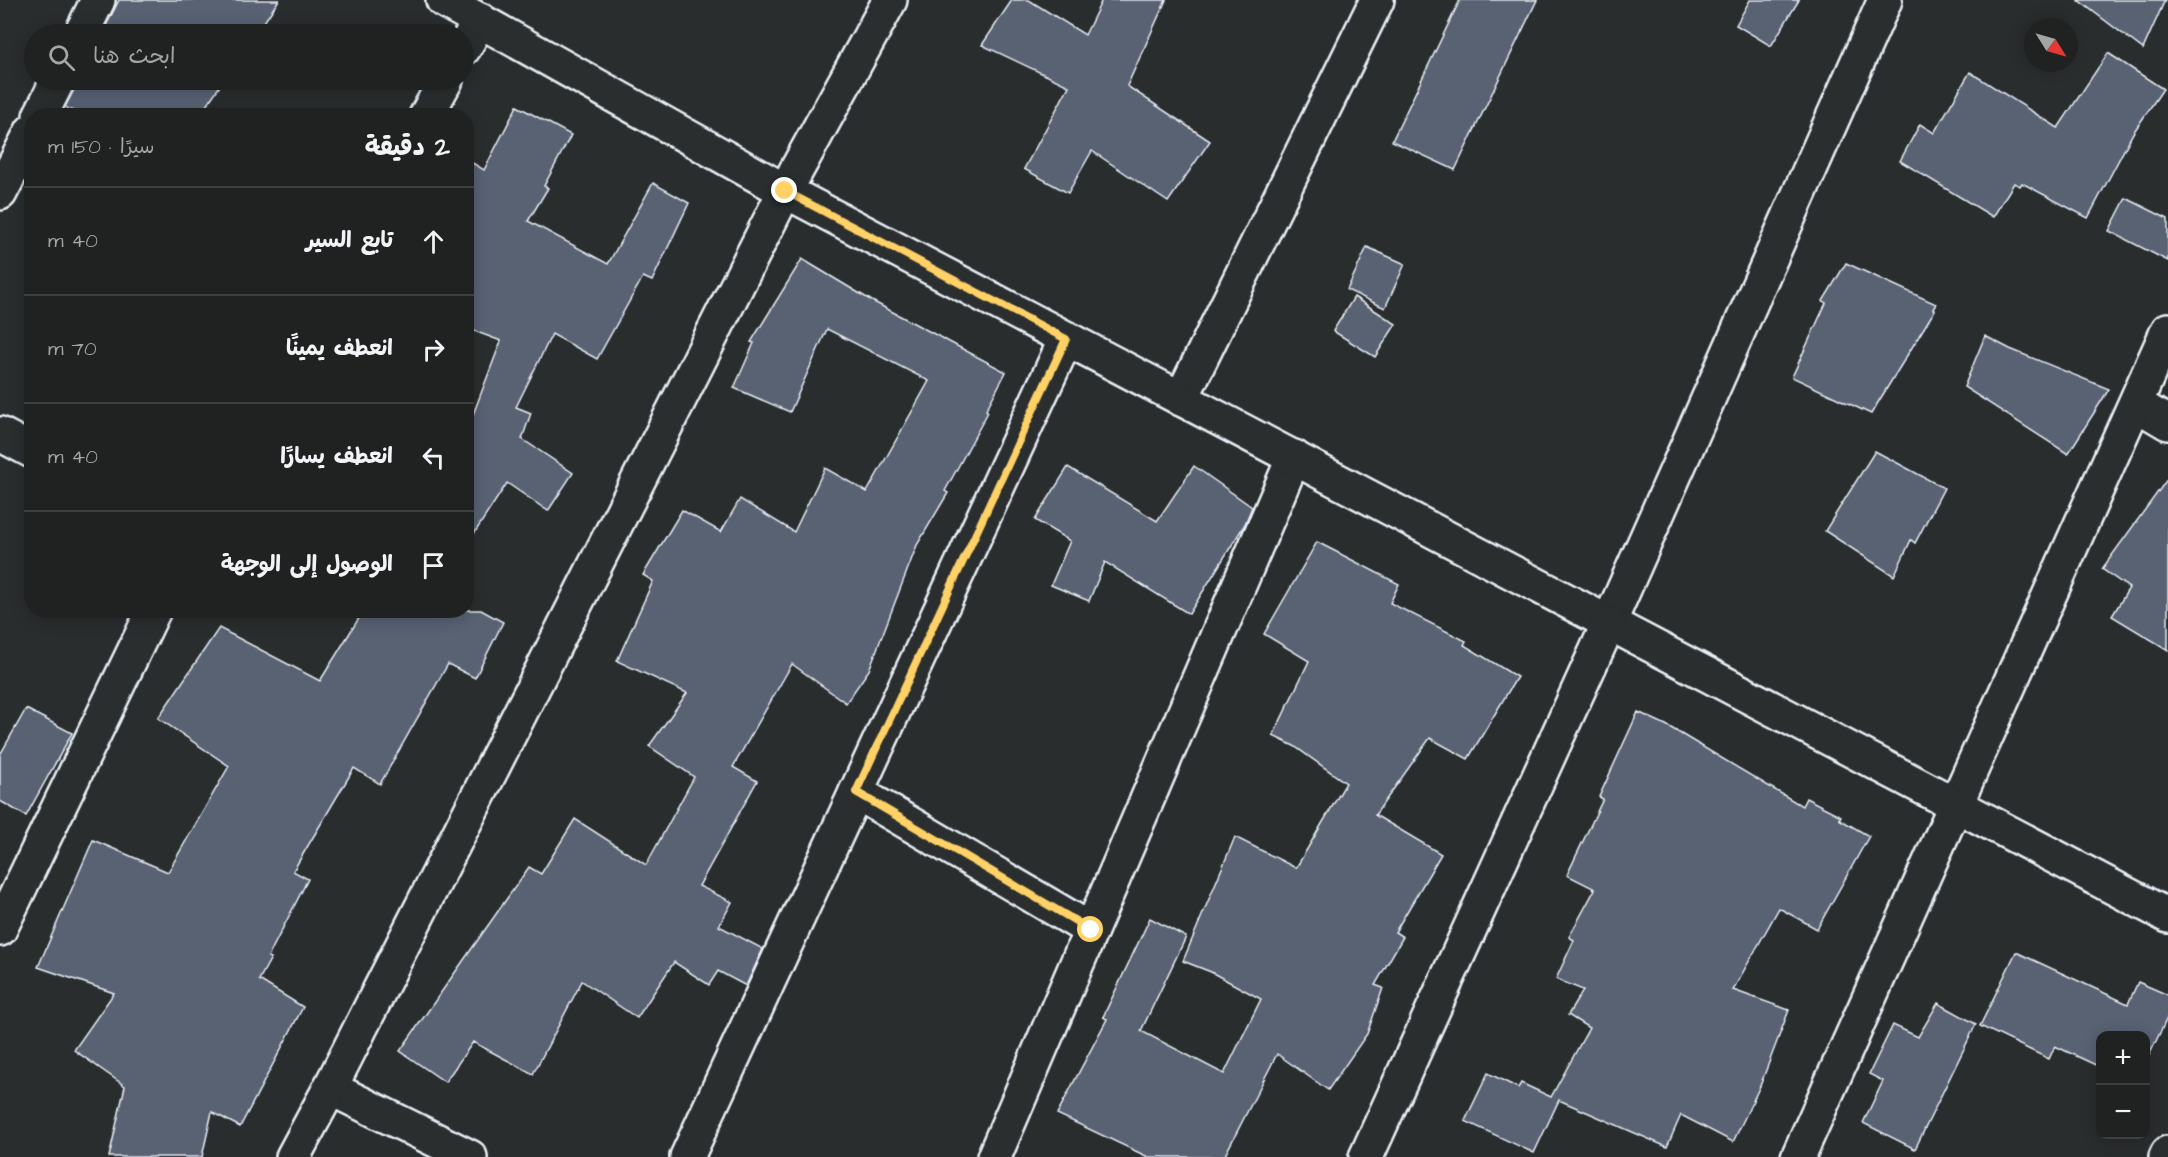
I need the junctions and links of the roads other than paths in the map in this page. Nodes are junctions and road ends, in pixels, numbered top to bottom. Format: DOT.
graph roads {
  1 [pos="98,0"];
  2 [pos="443,0"];
  3 [pos="890,0"];
  4 [pos="1377,0"];
  5 [pos="1885,0"];
  6 [pos="480,20"];
  7 [pos="86,24"];
  8 [pos="474,30"];
  9 [pos="53,90"];
  10 [pos="440,90"];
  11 [pos="44,108"];
  12 [pos="430,108"];
  13 [pos="24,146"];
  14 [pos="785,191"];
  15 [pos="0,193"];
  16 [pos="2168,330"];
  17 [pos="1066,339"];
  18 [pos="1181,399"];
  19 [pos="2136,404"];
  20 [pos="2168,423"];
  21 [pos="0,434"];
  22 [pos="24,447"];
  23 [pos="1294,456"];
  24 [pos="150,618"];
  25 [pos="1609,622"];
  26 [pos="856,792"];
  27 [pos="1956,805"];
  28 [pos="2168,916"];
  29 [pos="0,929"];
  30 [pos="1091,930"];
  31 [pos="330,1088"];
  32 [pos="293,1157"];
  33 [pos="470,1157"];
  34 [pos="687,1157"];
  35 [pos="994,1157"];
  36 [pos="1366,1157"];
  37 [pos="1798,1157"];
  1 -- 7 [label="street"];
  2 -- 6 [label="street"];
  3 -- 14 [label="street"];
  4 -- 18 [label="street"];
  5 -- 25 [label="street"];
  6 -- 8 [label="street"];
  6 -- 14 [label="street"];
  9 -- 11 [label="street"];
  10 -- 12 [label="street"];
  13 -- 15 [label="street"];
  14 -- 17 [label="street"];
  14 -- 31 [label="street"];
  16 -- 19 [label="street"];
  17 -- 18 [label="street"];
  17 -- 26 [label="street"];
  18 -- 23 [label="street"];
  19 -- 20 [label="street"];
  19 -- 27 [label="street"];
  21 -- 22 [label="street"];
  23 -- 25 [label="street"];
  23 -- 30 [label="street"];
  24 -- 29 [label="street"];
  25 -- 27 [label="street"];
  25 -- 36 [label="street"];
  26 -- 30 [label="street"];
  26 -- 34 [label="street"];
  27 -- 28 [label="street"];
  27 -- 37 [label="street"];
  30 -- 35 [label="street"];
  31 -- 32 [label="street"];
  31 -- 33 [label="street"];
}
